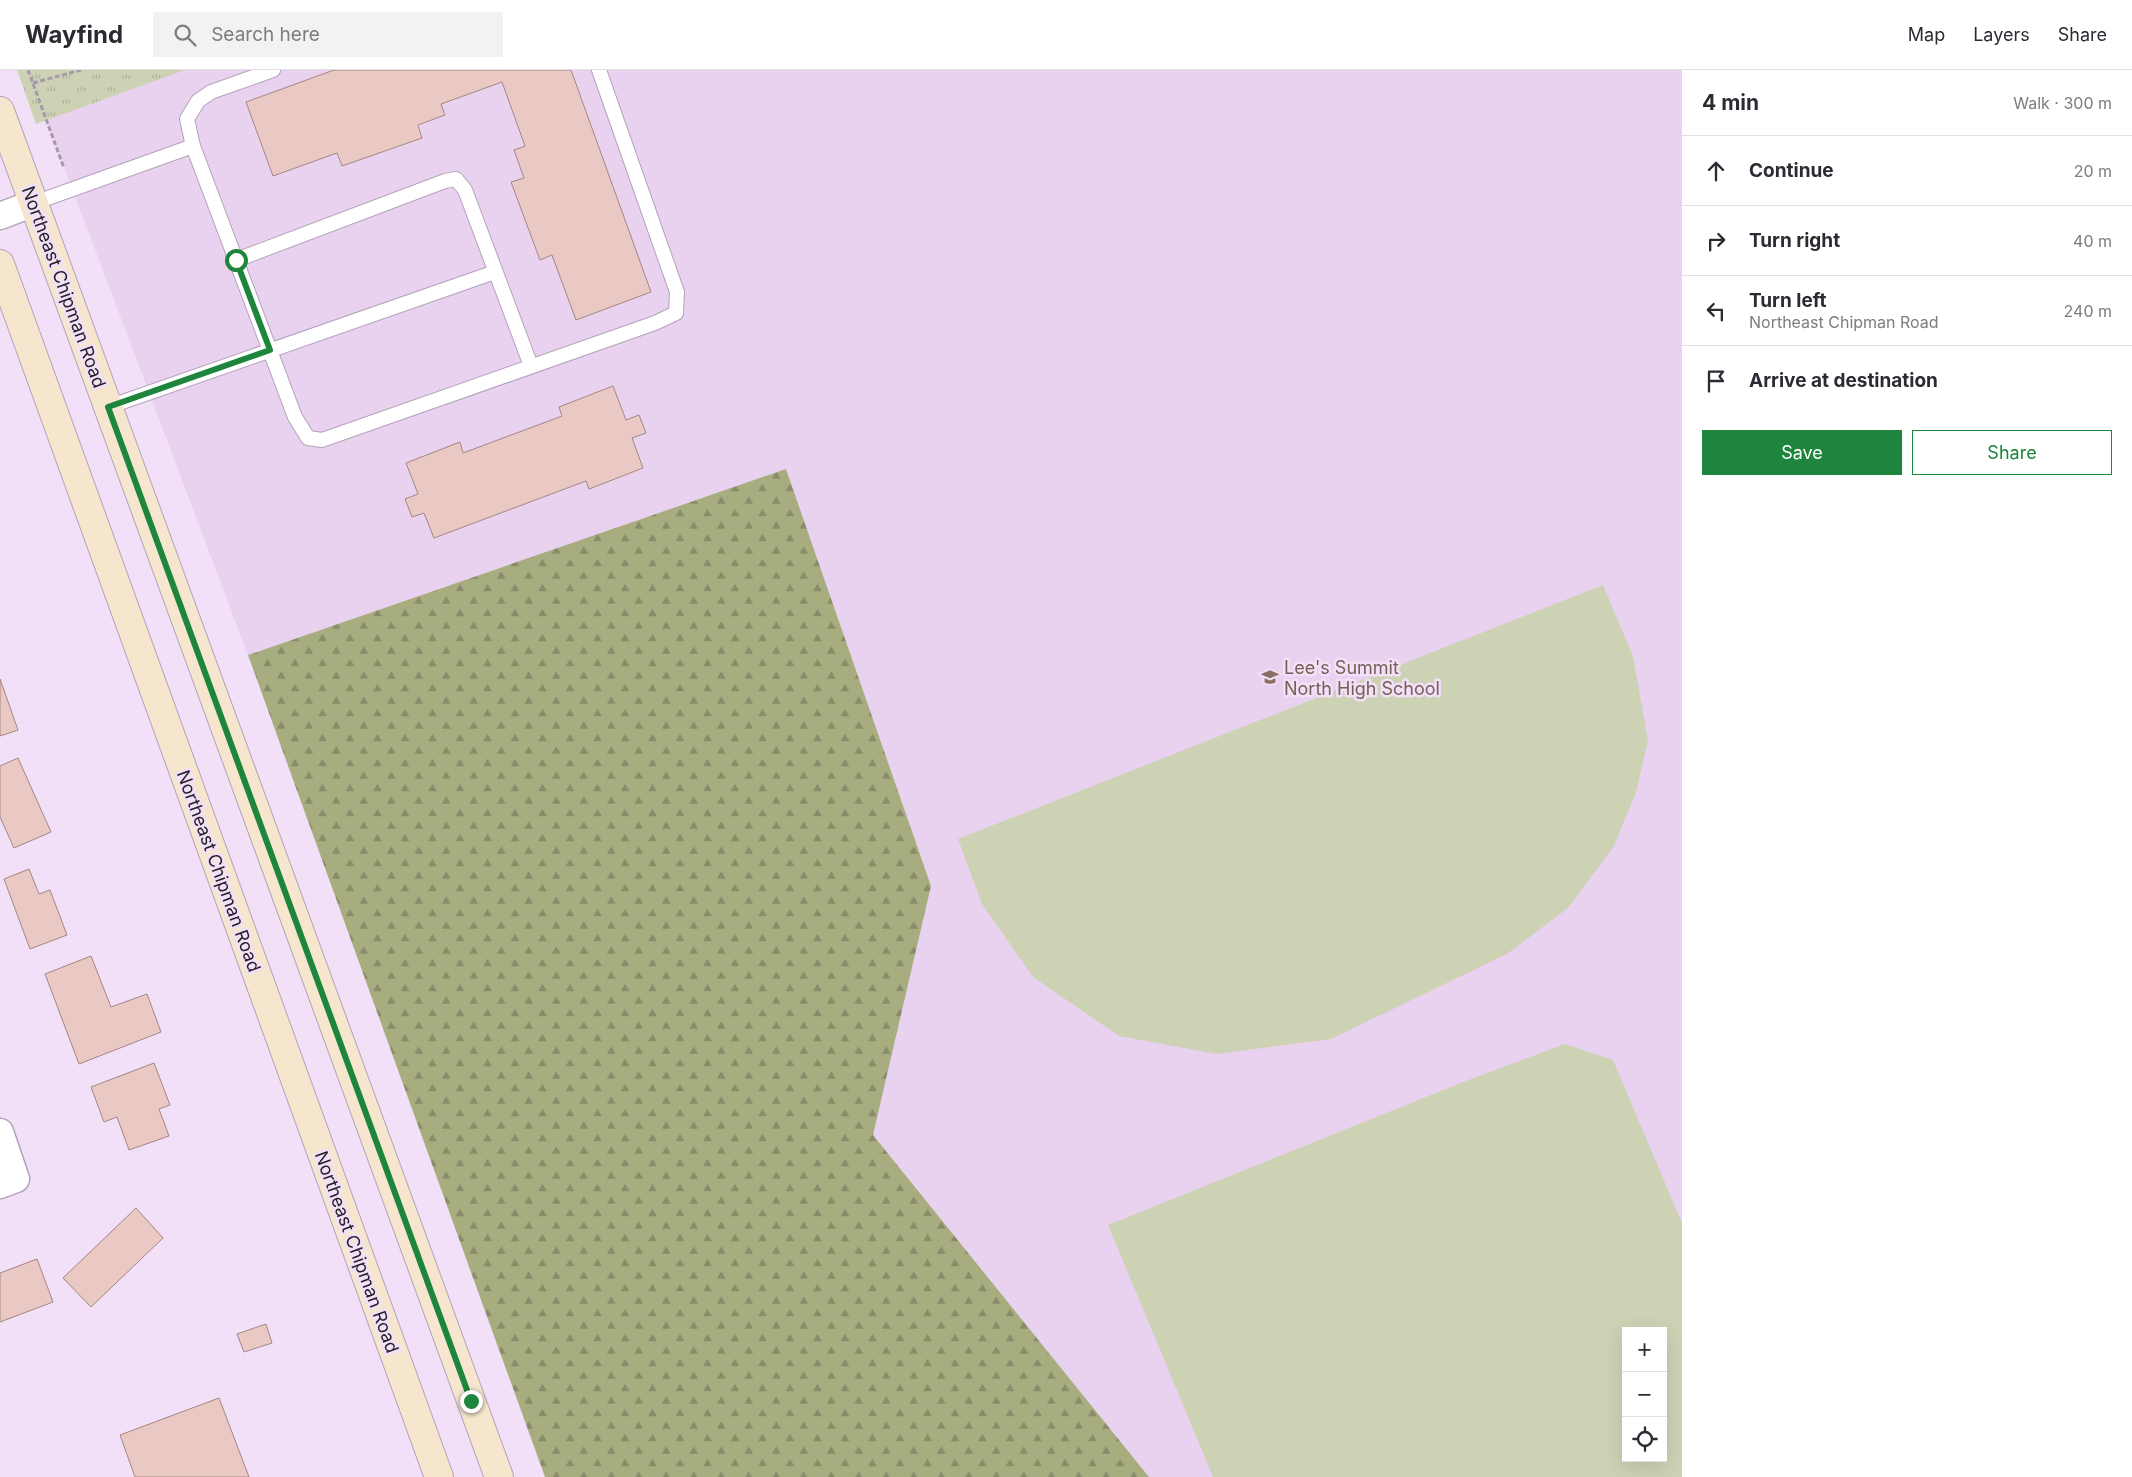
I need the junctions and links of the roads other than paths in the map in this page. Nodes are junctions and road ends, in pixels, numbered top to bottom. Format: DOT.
graph roads {
  1 [pos="273,70"];
  2 [pos="599,70"];
  3 [pos="0,111"];
  4 [pos="193,146"];
  5 [pos="34,203"];
  6 [pos="0,216"];
  7 [pos="236,260"];
  8 [pos="0,264"];
  9 [pos="495,272"];
  10 [pos="270,350"];
  11 [pos="531,366"];
  12 [pos="108,407"];
  13 [pos="0,1132"];
  14 [pos="8,1182"];
  15 [pos="439,1477"];
  16 [pos="499,1477"];
  1 -- 4 [label="lane"];
  2 -- 11 [label="lane"];
  3 -- 5 [label="main road, Northeast Chipman Road"];
  4 -- 5 [label="lane"];
  4 -- 7 [label="lane"];
  5 -- 6 [label="street"];
  5 -- 12 [label="main road, Northeast Chipman Road"];
  7 -- 9 [label="lane"];
  7 -- 10 [label="lane"];
  8 -- 15 [label="main road, Northeast Chipman Road"];
  9 -- 10 [label="lane"];
  9 -- 11 [label="lane"];
  10 -- 11 [label="lane"];
  10 -- 12 [label="lane"];
  12 -- 16 [label="main road, Northeast Chipman Road"];
  13 -- 14 [label="street"];
}
